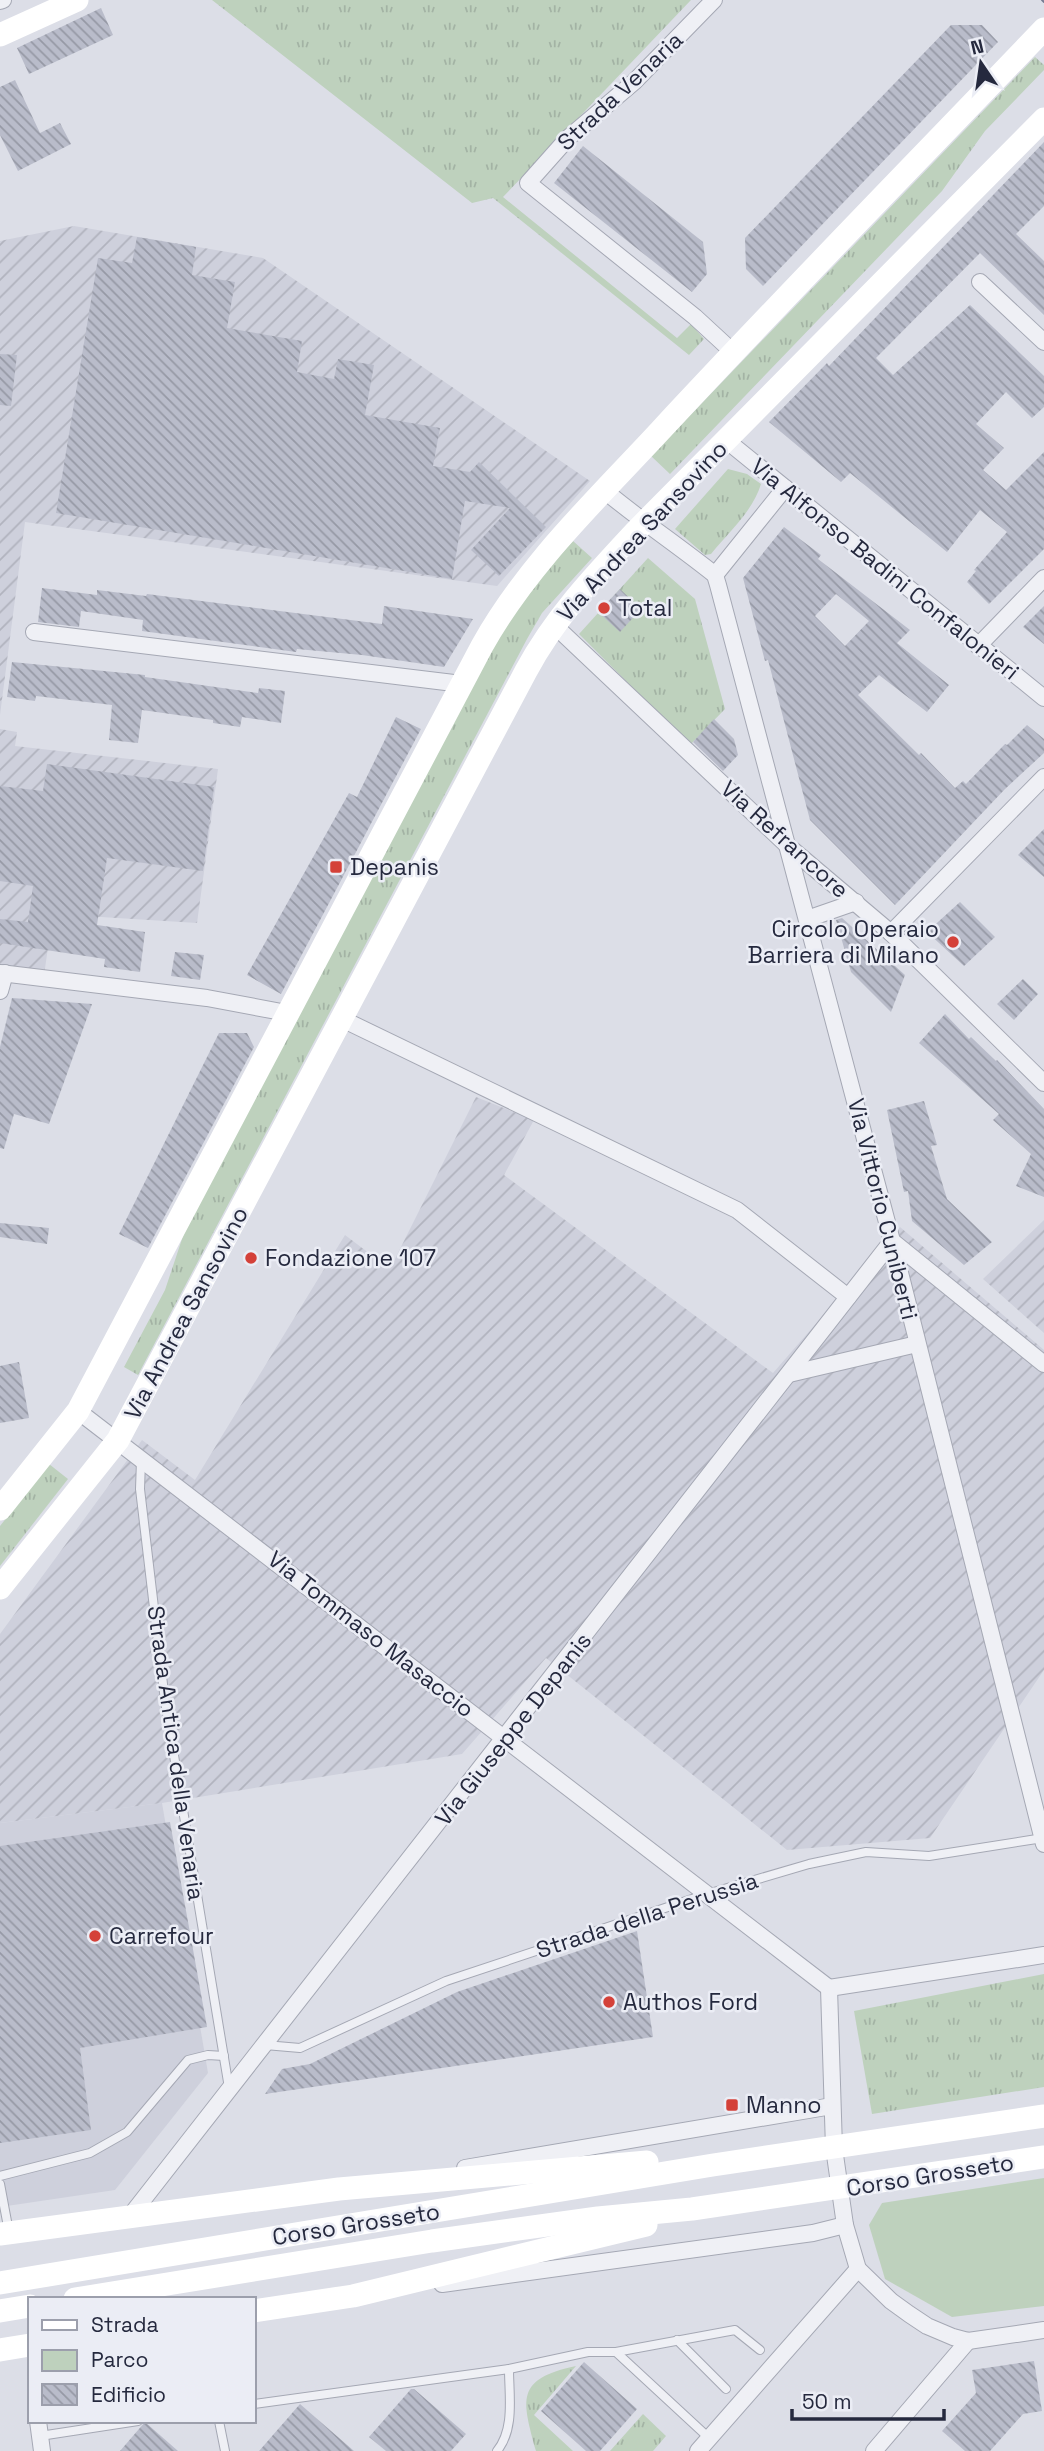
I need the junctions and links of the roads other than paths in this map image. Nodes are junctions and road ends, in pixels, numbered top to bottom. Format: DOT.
graph roads {
  1 [pos="77,0"];
  2 [pos="714,0"];
  3 [pos="1044,29"];
  4 [pos="0,34"];
  5 [pos="1044,119"];
  6 [pos="980,282"];
  7 [pos="1044,342"];
  8 [pos="734,353"];
  9 [pos="726,440"];
  10 [pos="785,488"];
  11 [pos="605,491"];
  12 [pos="644,523"];
  13 [pos="715,575"];
  14 [pos="1044,578"];
  15 [pos="554,625"];
  16 [pos="34,632"];
  17 [pos="978,646"];
  18 [pos="462,684"];
  19 [pos="1044,698"];
  20 [pos="1044,777"];
  21 [pos="788,846"];
  22 [pos="856,902"];
  23 [pos="807,919"];
  24 [pos="891,933"];
  25 [pos="3,973"];
  26 [pos="0,991"];
  27 [pos="287,1013"];
  28 [pos="342,1019"];
  29 [pos="1044,1083"];
  30 [pos="892,1241"];
  31 [pos="848,1297"];
  32 [pos="917,1344"];
  33 [pos="1044,1364"];
  34 [pos="789,1374"];
  35 [pos="78,1411"];
  36 [pos="118,1440"];
  37 [pos="141,1458"];
  38 [pos="0,1509"];
  39 [pos="0,1588"];
  40 [pos="506,1738"];
  41 [pos="1043,1841"];
  42 [pos="707,1894"];
  43 [pos="1044,1955"];
  44 [pos="829,1988"];
  45 [pos="265,2045"];
  46 [pos="224,2056"];
  47 [pos="230,2090"];
  48 [pos="832,2106"];
  49 [pos="1044,2116"];
  50 [pos="834,2148"];
  51 [pos="1044,2157"];
  52 [pos="713,2165"];
  53 [pos="0,2176"];
  54 [pos="0,2184"];
  55 [pos="839,2188"];
  56 [pos="339,2189"];
  57 [pos="692,2209"];
  58 [pos="131,2215"];
  59 [pos="845,2225"];
  60 [pos="4,2233"];
  61 [pos="858,2270"];
  62 [pos="0,2283"];
  63 [pos="353,2296"];
  64 [pos="87,2297"];
  65 [pos="28,2306"];
  66 [pos="0,2311"];
  67 [pos="256,2311"];
  68 [pos="1044,2330"];
  69 [pos="677,2340"];
  70 [pos="968,2341"];
  71 [pos="0,2350"];
  72 [pos="760,2350"];
  73 [pos="28,2351"];
  74 [pos="616,2352"];
  75 [pos="509,2369"];
  76 [pos="726,2389"];
  77 [pos="256,2404"];
  78 [pos="125,2423"];
  79 [pos="219,2423"];
  80 [pos="40,2436"];
  81 [pos="709,2438"];
  82 [pos="225,2451"];
  83 [pos="497,2451"];
  84 [pos="698,2451"];
  85 [pos="874,2451"];
  1 -- 4 [label="main road"];
  2 -- 8 [label="street, Strada Venaria"];
  3 -- 8 [label="main road"];
  5 -- 9 [label="main road, Via Andrea Sansovino"];
  6 -- 7 [label="street"];
  8 -- 11 [label="main road"];
  9 -- 10 [label="street, Via Alfonso Badini Confalonieri"];
  9 -- 12 [label="main road, Via Andrea Sansovino"];
  10 -- 13 [label="street"];
  10 -- 17 [label="street, Via Alfonso Badini Confalonieri"];
  11 -- 12 [label="street"];
  11 -- 18 [label="main road"];
  12 -- 13 [label="street"];
  12 -- 15 [label="main road, Via Andrea Sansovino"];
  13 -- 21 [label="street, Via Vittorio Cuniberti"];
  14 -- 17 [label="street"];
  15 -- 21 [label="street, Via Refrancore"];
  15 -- 28 [label="main road, Via Andrea Sansovino"];
  16 -- 18 [label="street"];
  17 -- 19 [label="street, Via Alfonso Badini Confalonieri"];
  18 -- 27 [label="main road"];
  20 -- 24 [label="street"];
  21 -- 22 [label="street, Via Refrancore"];
  21 -- 23 [label="street, Via Vittorio Cuniberti"];
  22 -- 23 [label="street"];
  22 -- 24 [label="street, Via Refrancore"];
  23 -- 30 [label="street, Via Vittorio Cuniberti"];
  24 -- 29 [label="street, Via Refrancore"];
  25 -- 26 [label="street"];
  25 -- 27 [label="street"];
  27 -- 35 [label="main road"];
  28 -- 31 [label="street"];
  28 -- 36 [label="main road, Via Andrea Sansovino"];
  30 -- 31 [label="street, Via Giuseppe Depanis"];
  30 -- 32 [label="street, Via Vittorio Cuniberti"];
  30 -- 33 [label="street"];
  31 -- 34 [label="street, Via Giuseppe Depanis"];
  32 -- 34 [label="street"];
  32 -- 41 [label="street, Via Vittorio Cuniberti"];
  34 -- 40 [label="street, Via Giuseppe Depanis"];
  35 -- 36 [label="street, Via Tommaso Masaccio"];
  35 -- 38 [label="main road"];
  36 -- 37 [label="street, Via Tommaso Masaccio"];
  36 -- 39 [label="main road, Via Andrea Sansovino"];
  37 -- 40 [label="street, Via Tommaso Masaccio"];
  37 -- 46 [label="lane, Strada Antica della Venaria"];
  40 -- 42 [label="street, Via Tommaso Masaccio"];
  40 -- 45 [label="street, Via Giuseppe Depanis"];
  41 -- 42 [label="lane, Strada della Perussia"];
  42 -- 44 [label="street, Via Tommaso Masaccio"];
  42 -- 45 [label="lane, Strada della Perussia"];
  43 -- 44 [label="street"];
  44 -- 48 [label="street"];
  45 -- 47 [label="street, Via Giuseppe Depanis"];
  46 -- 47 [label="lane, Strada Antica della Venaria"];
  46 -- 53 [label="lane"];
  47 -- 58 [label="street, Via Giuseppe Depanis"];
  48 -- 50 [label="street"];
  48 -- 56 [label="street, Corso Grosseto"];
  49 -- 50 [label="main road, Corso Grosseto"];
  50 -- 52 [label="main road, Corso Grosseto"];
  50 -- 55 [label="street"];
  51 -- 55 [label="main road, Corso Grosseto"];
  52 -- 56 [label="main road, Corso Grosseto"];
  52 -- 62 [label="main road, Corso Grosseto"];
  54 -- 60 [label="lane"];
  55 -- 57 [label="main road, Corso Grosseto"];
  55 -- 59 [label="street"];
  56 -- 58 [label="main road, Corso Grosseto"];
  57 -- 63 [label="main road, Corso Grosseto"];
  57 -- 64 [label="main road, Corso Grosseto"];
  58 -- 60 [label="main road, Corso Grosseto"];
  59 -- 61 [label="street"];
  59 -- 63 [label="street, Corso Grosseto"];
  61 -- 70 [label="street"];
  61 -- 81 [label="street"];
  63 -- 67 [label="main road, Corso Grosseto"];
  65 -- 66 [label="main road"];
  68 -- 70 [label="street"];
  69 -- 72 [label="lane"];
  69 -- 74 [label="lane"];
  69 -- 76 [label="lane"];
  70 -- 85 [label="street"];
  71 -- 73 [label="main road"];
  74 -- 75 [label="lane"];
  74 -- 81 [label="lane"];
  75 -- 77 [label="lane"];
  75 -- 83 [label="lane"];
  78 -- 80 [label="lane"];
  79 -- 82 [label="lane"];
  81 -- 84 [label="street"];
}
